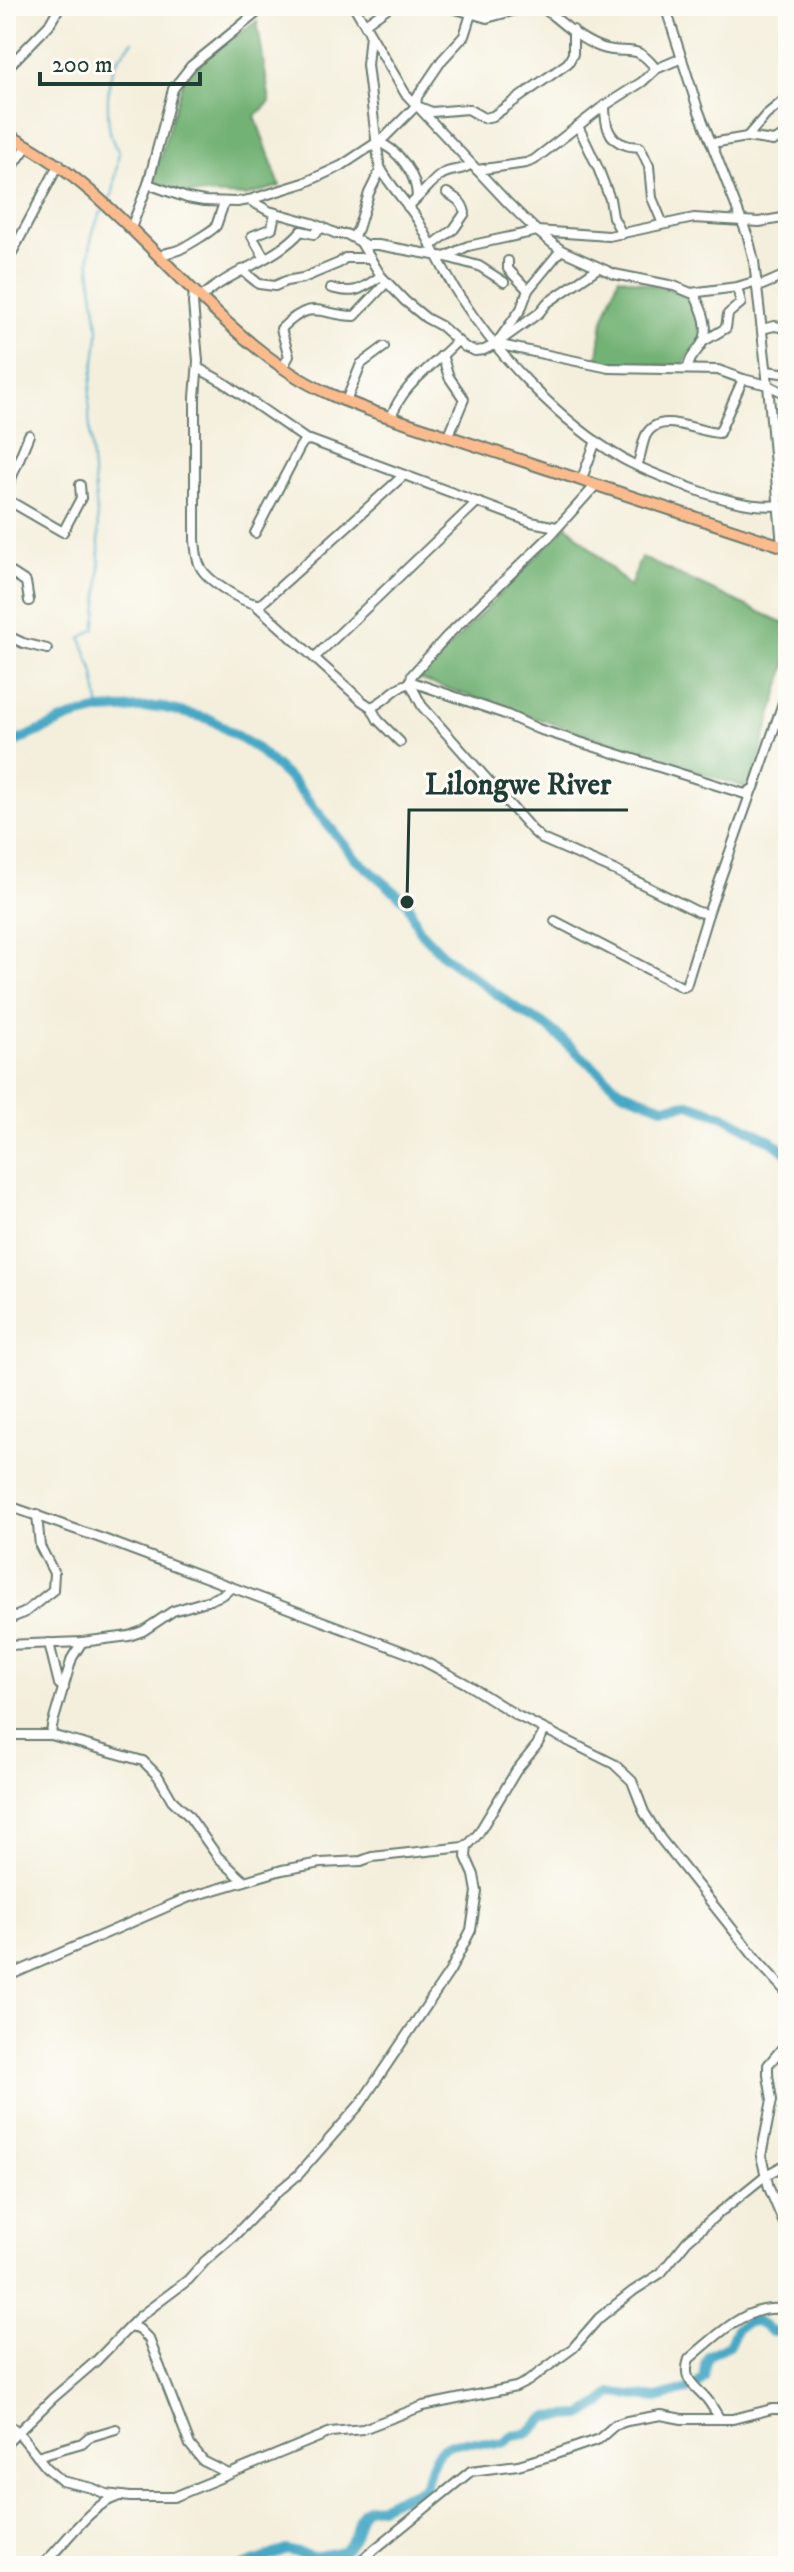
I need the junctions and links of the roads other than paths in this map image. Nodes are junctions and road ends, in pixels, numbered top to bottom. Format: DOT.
graph roads {
  1 [pos="60,6"];
  2 [pos="238,6"];
  3 [pos="265,6"];
  4 [pos="354,6"];
  5 [pos="392,6"];
  6 [pos="400,6"];
  7 [pos="447,6"];
  8 [pos="530,6"];
  9 [pos="541,6"];
  10 [pos="665,6"];
  11 [pos="471,14"];
  12 [pos="253,15"];
  13 [pos="365,24"];
  14 [pos="573,30"];
  15 [pos="370,33"];
  16 [pos="788,48"];
  17 [pos="788,54"];
  18 [pos="682,58"];
  19 [pos="6,69"];
  20 [pos="656,69"];
  21 [pos="788,97"];
  22 [pos="605,105"];
  23 [pos="416,106"];
  24 [pos="578,126"];
  25 [pos="6,134"];
  26 [pos="788,134"];
  27 [pos="747,137"];
  28 [pos="376,141"];
  29 [pos="712,143"];
  30 [pos="28,145"];
  31 [pos="59,164"];
  32 [pos="380,167"];
  33 [pos="474,167"];
  34 [pos="6,176"];
  35 [pos="148,184"];
  36 [pos="447,193"];
  37 [pos="417,198"];
  38 [pos="249,200"];
  39 [pos="225,202"];
  40 [pos="408,207"];
  41 [pos="275,213"];
  42 [pos="788,217"];
  43 [pos="741,220"];
  44 [pos="663,224"];
  45 [pos="323,227"];
  46 [pos="131,228"];
  47 [pos="537,231"];
  48 [pos="622,234"];
  49 [pos="357,240"];
  50 [pos="431,246"];
  51 [pos="561,250"];
  52 [pos="441,256"];
  53 [pos="160,257"];
  54 [pos="264,257"];
  55 [pos="370,258"];
  56 [pos="508,261"];
  57 [pos="6,264"];
  58 [pos="598,268"];
  59 [pos="242,270"];
  60 [pos="788,274"];
  61 [pos="384,279"];
  62 [pos="504,282"];
  63 [pos="757,284"];
  64 [pos="737,287"];
  65 [pos="331,288"];
  66 [pos="528,290"];
  67 [pos="198,293"];
  68 [pos="694,294"];
  69 [pos="788,328"];
  70 [pos="762,329"];
  71 [pos="457,341"];
  72 [pos="704,341"];
  73 [pos="496,344"];
  74 [pos="384,347"];
  75 [pos="442,355"];
  76 [pos="283,367"];
  77 [pos="198,368"];
  78 [pos="688,369"];
  79 [pos="767,371"];
  80 [pos="788,374"];
  81 [pos="743,379"];
  82 [pos="768,385"];
  83 [pos="788,395"];
  84 [pos="346,401"];
  85 [pos="391,417"];
  86 [pos="29,435"];
  87 [pos="448,437"];
  88 [pos="307,440"];
  89 [pos="596,441"];
  90 [pos="637,466"];
  91 [pos="404,475"];
  92 [pos="581,481"];
  93 [pos="80,485"];
  94 [pos="595,486"];
  95 [pos="6,491"];
  96 [pos="6,499"];
  97 [pos="477,502"];
  98 [pos="783,511"];
  99 [pos="557,527"];
  100 [pos="255,533"];
  101 [pos="785,547"];
  102 [pos="6,569"];
  103 [pos="29,601"];
  104 [pos="257,606"];
  105 [pos="6,635"];
  106 [pos="47,649"];
  107 [pos="315,657"];
  108 [pos="410,683"];
  109 [pos="788,688"];
  110 [pos="371,707"];
  111 [pos="785,708"];
  112 [pos="400,742"];
  113 [pos="752,791"];
  114 [pos="708,914"];
  115 [pos="555,921"];
  116 [pos="6,1505"];
  117 [pos="37,1515"];
  118 [pos="6,1517"];
  119 [pos="6,1530"];
  120 [pos="231,1588"];
  121 [pos="6,1620"];
  122 [pos="82,1642"];
  123 [pos="49,1643"];
  124 [pos="6,1645"];
  125 [pos="64,1688"];
  126 [pos="545,1730"];
  127 [pos="6,1735"];
  128 [pos="51,1735"];
  129 [pos="467,1845"];
  130 [pos="244,1881"];
  131 [pos="6,1977"];
  132 [pos="788,1994"];
  133 [pos="788,2041"];
  134 [pos="788,2163"];
  135 [pos="766,2175"];
  136 [pos="788,2233"];
  137 [pos="785,2308"];
  138 [pos="129,2327"];
  139 [pos="788,2409"];
  140 [pos="720,2419"];
  141 [pos="6,2422"];
  142 [pos="116,2429"];
  143 [pos="18,2432"];
  144 [pos="6,2444"];
  145 [pos="37,2456"];
  146 [pos="229,2474"];
  147 [pos="122,2496"];
  148 [pos="41,2566"];
  149 [pos="354,2566"];
  1 -- 19 [label="street"];
  2 -- 12 [label="street"];
  3 -- 12 [label="street"];
  4 -- 13 [label="street"];
  5 -- 6 [label="street"];
  5 -- 13 [label="street"];
  7 -- 11 [label="street"];
  8 -- 11 [label="street"];
  9 -- 14 [label="street"];
  10 -- 18 [label="street"];
  11 -- 23 [label="street"];
  12 -- 35 [label="street"];
  13 -- 15 [label="street"];
  14 -- 20 [label="street"];
  14 -- 23 [label="street"];
  15 -- 23 [label="street"];
  15 -- 28 [label="street"];
  16 -- 17 [label="street"];
  18 -- 20 [label="street"];
  18 -- 29 [label="street"];
  20 -- 22 [label="street"];
  21 -- 27 [label="street"];
  22 -- 24 [label="street"];
  22 -- 44 [label="street"];
  23 -- 28 [label="street"];
  23 -- 33 [label="street"];
  24 -- 33 [label="street"];
  24 -- 48 [label="street"];
  25 -- 30 [label="main road"];
  26 -- 27 [label="street"];
  27 -- 29 [label="street"];
  28 -- 32 [label="street"];
  28 -- 37 [label="street"];
  28 -- 38 [label="street"];
  29 -- 43 [label="street"];
  30 -- 31 [label="main road"];
  30 -- 34 [label="street"];
  31 -- 46 [label="main road"];
  31 -- 57 [label="street"];
  32 -- 40 [label="street"];
  32 -- 49 [label="street"];
  33 -- 37 [label="street"];
  33 -- 47 [label="street"];
  35 -- 39 [label="street"];
  35 -- 46 [label="street"];
  36 -- 50 [label="street"];
  37 -- 40 [label="street"];
  38 -- 39 [label="street"];
  38 -- 41 [label="street"];
  39 -- 53 [label="street"];
  40 -- 50 [label="street"];
  41 -- 45 [label="street"];
  41 -- 54 [label="street"];
  42 -- 43 [label="street"];
  43 -- 44 [label="street"];
  43 -- 63 [label="street"];
  44 -- 48 [label="street"];
  45 -- 49 [label="street"];
  45 -- 54 [label="street"];
  46 -- 53 [label="main road"];
  47 -- 48 [label="street"];
  47 -- 51 [label="street"];
  47 -- 52 [label="street"];
  49 -- 52 [label="street"];
  49 -- 55 [label="street"];
  50 -- 52 [label="street"];
  51 -- 58 [label="street"];
  51 -- 66 [label="street"];
  52 -- 62 [label="street"];
  52 -- 73 [label="street"];
  53 -- 67 [label="main road"];
  54 -- 59 [label="street"];
  55 -- 59 [label="street"];
  55 -- 61 [label="street"];
  56 -- 66 [label="street"];
  58 -- 68 [label="street"];
  58 -- 73 [label="street"];
  59 -- 67 [label="street"];
  60 -- 63 [label="street"];
  61 -- 65 [label="street"];
  61 -- 71 [label="street"];
  61 -- 76 [label="street"];
  63 -- 64 [label="street"];
  63 -- 70 [label="street"];
  64 -- 68 [label="street"];
  64 -- 72 [label="street"];
  66 -- 73 [label="street"];
  67 -- 76 [label="main road"];
  67 -- 77 [label="street"];
  68 -- 72 [label="street"];
  69 -- 70 [label="street"];
  70 -- 79 [label="street"];
  71 -- 73 [label="street"];
  71 -- 75 [label="street"];
  72 -- 78 [label="street"];
  73 -- 78 [label="street"];
  73 -- 89 [label="street"];
  74 -- 84 [label="street"];
  75 -- 85 [label="street"];
  75 -- 87 [label="street"];
  76 -- 84 [label="main road"];
  77 -- 88 [label="street"];
  77 -- 104 [label="street"];
  78 -- 81 [label="street"];
  79 -- 80 [label="street"];
  79 -- 82 [label="street"];
  81 -- 82 [label="street"];
  81 -- 90 [label="street"];
  82 -- 83 [label="street"];
  82 -- 98 [label="street"];
  84 -- 85 [label="main road"];
  85 -- 87 [label="main road"];
  86 -- 95 [label="street"];
  87 -- 92 [label="main road"];
  88 -- 91 [label="street"];
  88 -- 100 [label="street"];
  89 -- 90 [label="street"];
  89 -- 92 [label="street"];
  90 -- 98 [label="street"];
  91 -- 97 [label="street"];
  91 -- 104 [label="street"];
  92 -- 94 [label="main road"];
  93 -- 96 [label="street"];
  94 -- 99 [label="street"];
  94 -- 101 [label="main road"];
  97 -- 99 [label="street"];
  97 -- 107 [label="street"];
  98 -- 101 [label="street"];
  99 -- 108 [label="street"];
  102 -- 103 [label="street"];
  104 -- 107 [label="street"];
  105 -- 106 [label="street"];
  107 -- 110 [label="street"];
  108 -- 110 [label="street"];
  108 -- 113 [label="street"];
  108 -- 114 [label="street"];
  109 -- 111 [label="street"];
  110 -- 112 [label="street"];
  111 -- 113 [label="street"];
  113 -- 114 [label="street"];
  114 -- 115 [label="street"];
  116 -- 117 [label="street"];
  117 -- 120 [label="street"];
  117 -- 121 [label="street"];
  118 -- 119 [label="street"];
  120 -- 122 [label="street"];
  120 -- 126 [label="street"];
  122 -- 123 [label="street"];
  122 -- 125 [label="street"];
  123 -- 124 [label="street"];
  123 -- 125 [label="street"];
  125 -- 128 [label="street"];
  126 -- 129 [label="street"];
  126 -- 132 [label="street"];
  127 -- 128 [label="street"];
  128 -- 130 [label="street"];
  129 -- 130 [label="street"];
  129 -- 138 [label="street"];
  130 -- 131 [label="street"];
  133 -- 135 [label="street"];
  134 -- 135 [label="street"];
  135 -- 136 [label="street"];
  135 -- 146 [label="street"];
  137 -- 140 [label="street"];
  138 -- 143 [label="street"];
  138 -- 146 [label="street"];
  139 -- 140 [label="street"];
  140 -- 149 [label="street"];
  141 -- 143 [label="street"];
  142 -- 145 [label="street"];
  143 -- 144 [label="street"];
  143 -- 145 [label="street"];
  145 -- 147 [label="street"];
  146 -- 147 [label="street"];
  147 -- 148 [label="street"];
}
